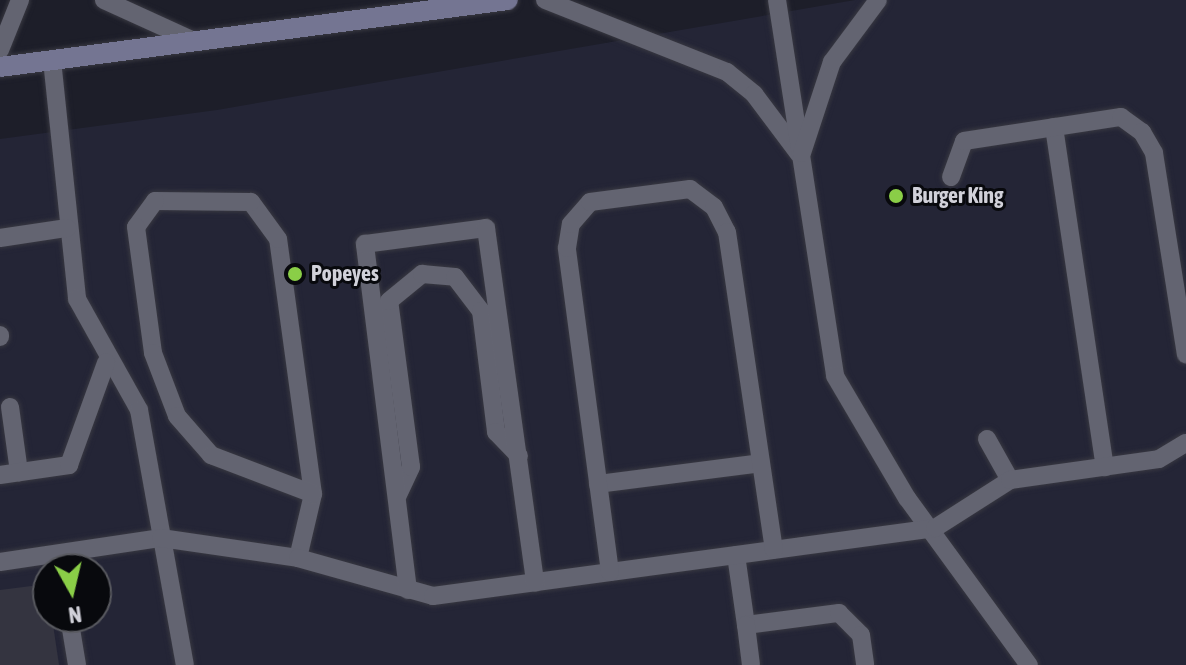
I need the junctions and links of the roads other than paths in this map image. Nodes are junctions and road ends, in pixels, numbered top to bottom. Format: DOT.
graph roads {
  1 [pos="20,0"];
  2 [pos="104,0"];
  3 [pos="508,0"];
  4 [pos="545,0"];
  5 [pos="777,0"];
  6 [pos="878,0"];
  7 [pos="405,7"];
  8 [pos="196,42"];
  9 [pos="0,50"];
  10 [pos="52,60"];
  11 [pos="0,67"];
  12 [pos="1054,127"];
  13 [pos="801,156"];
  14 [pos="951,177"];
  15 [pos="67,228"];
  16 [pos="0,238"];
  17 [pos="1186,354"];
  18 [pos="106,363"];
  19 [pos="10,407"];
  20 [pos="987,439"];
  21 [pos="1186,443"];
  22 [pos="519,456"];
  23 [pos="761,463"];
  24 [pos="1105,467"];
  25 [pos="9,474"];
  26 [pos="1010,480"];
  27 [pos="598,484"];
  28 [pos="313,494"];
  29 [pos="398,495"];
  30 [pos="935,528"];
  31 [pos="161,538"];
  32 [pos="774,550"];
  33 [pos="95,553"];
  34 [pos="736,555"];
  35 [pos="298,558"];
  36 [pos="32,561"];
  37 [pos="0,562"];
  38 [pos="610,572"];
  39 [pos="535,583"];
  40 [pos="408,590"];
  41 [pos="746,625"];
  42 [pos="72,633"];
  43 [pos="77,665"];
  44 [pos="185,665"];
  45 [pos="751,665"];
  46 [pos="865,665"];
  47 [pos="1029,665"];
  1 -- 9 [label="lane"];
  2 -- 8 [label="lane"];
  3 -- 7 [label="main road"];
  4 -- 13 [label="lane"];
  5 -- 13 [label="lane"];
  6 -- 13 [label="lane"];
  7 -- 8 [label="main road"];
  8 -- 10 [label="main road"];
  10 -- 11 [label="main road"];
  10 -- 15 [label="lane"];
  12 -- 14 [label="lane"];
  12 -- 17 [label="lane"];
  12 -- 24 [label="lane"];
  13 -- 30 [label="lane"];
  15 -- 16 [label="lane"];
  15 -- 18 [label="lane"];
  18 -- 25 [label="lane"];
  18 -- 31 [label="lane"];
  19 -- 25 [label="lane"];
  20 -- 26 [label="lane"];
  21 -- 24 [label="lane"];
  22 -- 29 [label="lane"];
  22 -- 29 [label="lane"];
  22 -- 39 [label="lane"];
  23 -- 27 [label="lane"];
  23 -- 27 [label="lane"];
  23 -- 32 [label="lane"];
  24 -- 26 [label="lane"];
  26 -- 30 [label="lane"];
  27 -- 38 [label="lane"];
  28 -- 28 [label="lane"];
  28 -- 35 [label="lane"];
  29 -- 40 [label="lane"];
  30 -- 32 [label="lane"];
  30 -- 47 [label="lane"];
  31 -- 33 [label="lane"];
  31 -- 35 [label="lane"];
  31 -- 44 [label="lane"];
  32 -- 34 [label="lane"];
  34 -- 38 [label="lane"];
  34 -- 41 [label="lane"];
  35 -- 40 [label="lane"];
  36 -- 37 [label="lane"];
  38 -- 39 [label="lane"];
  39 -- 40 [label="lane"];
  41 -- 45 [label="lane"];
  41 -- 46 [label="lane"];
  42 -- 43 [label="lane"];
}
